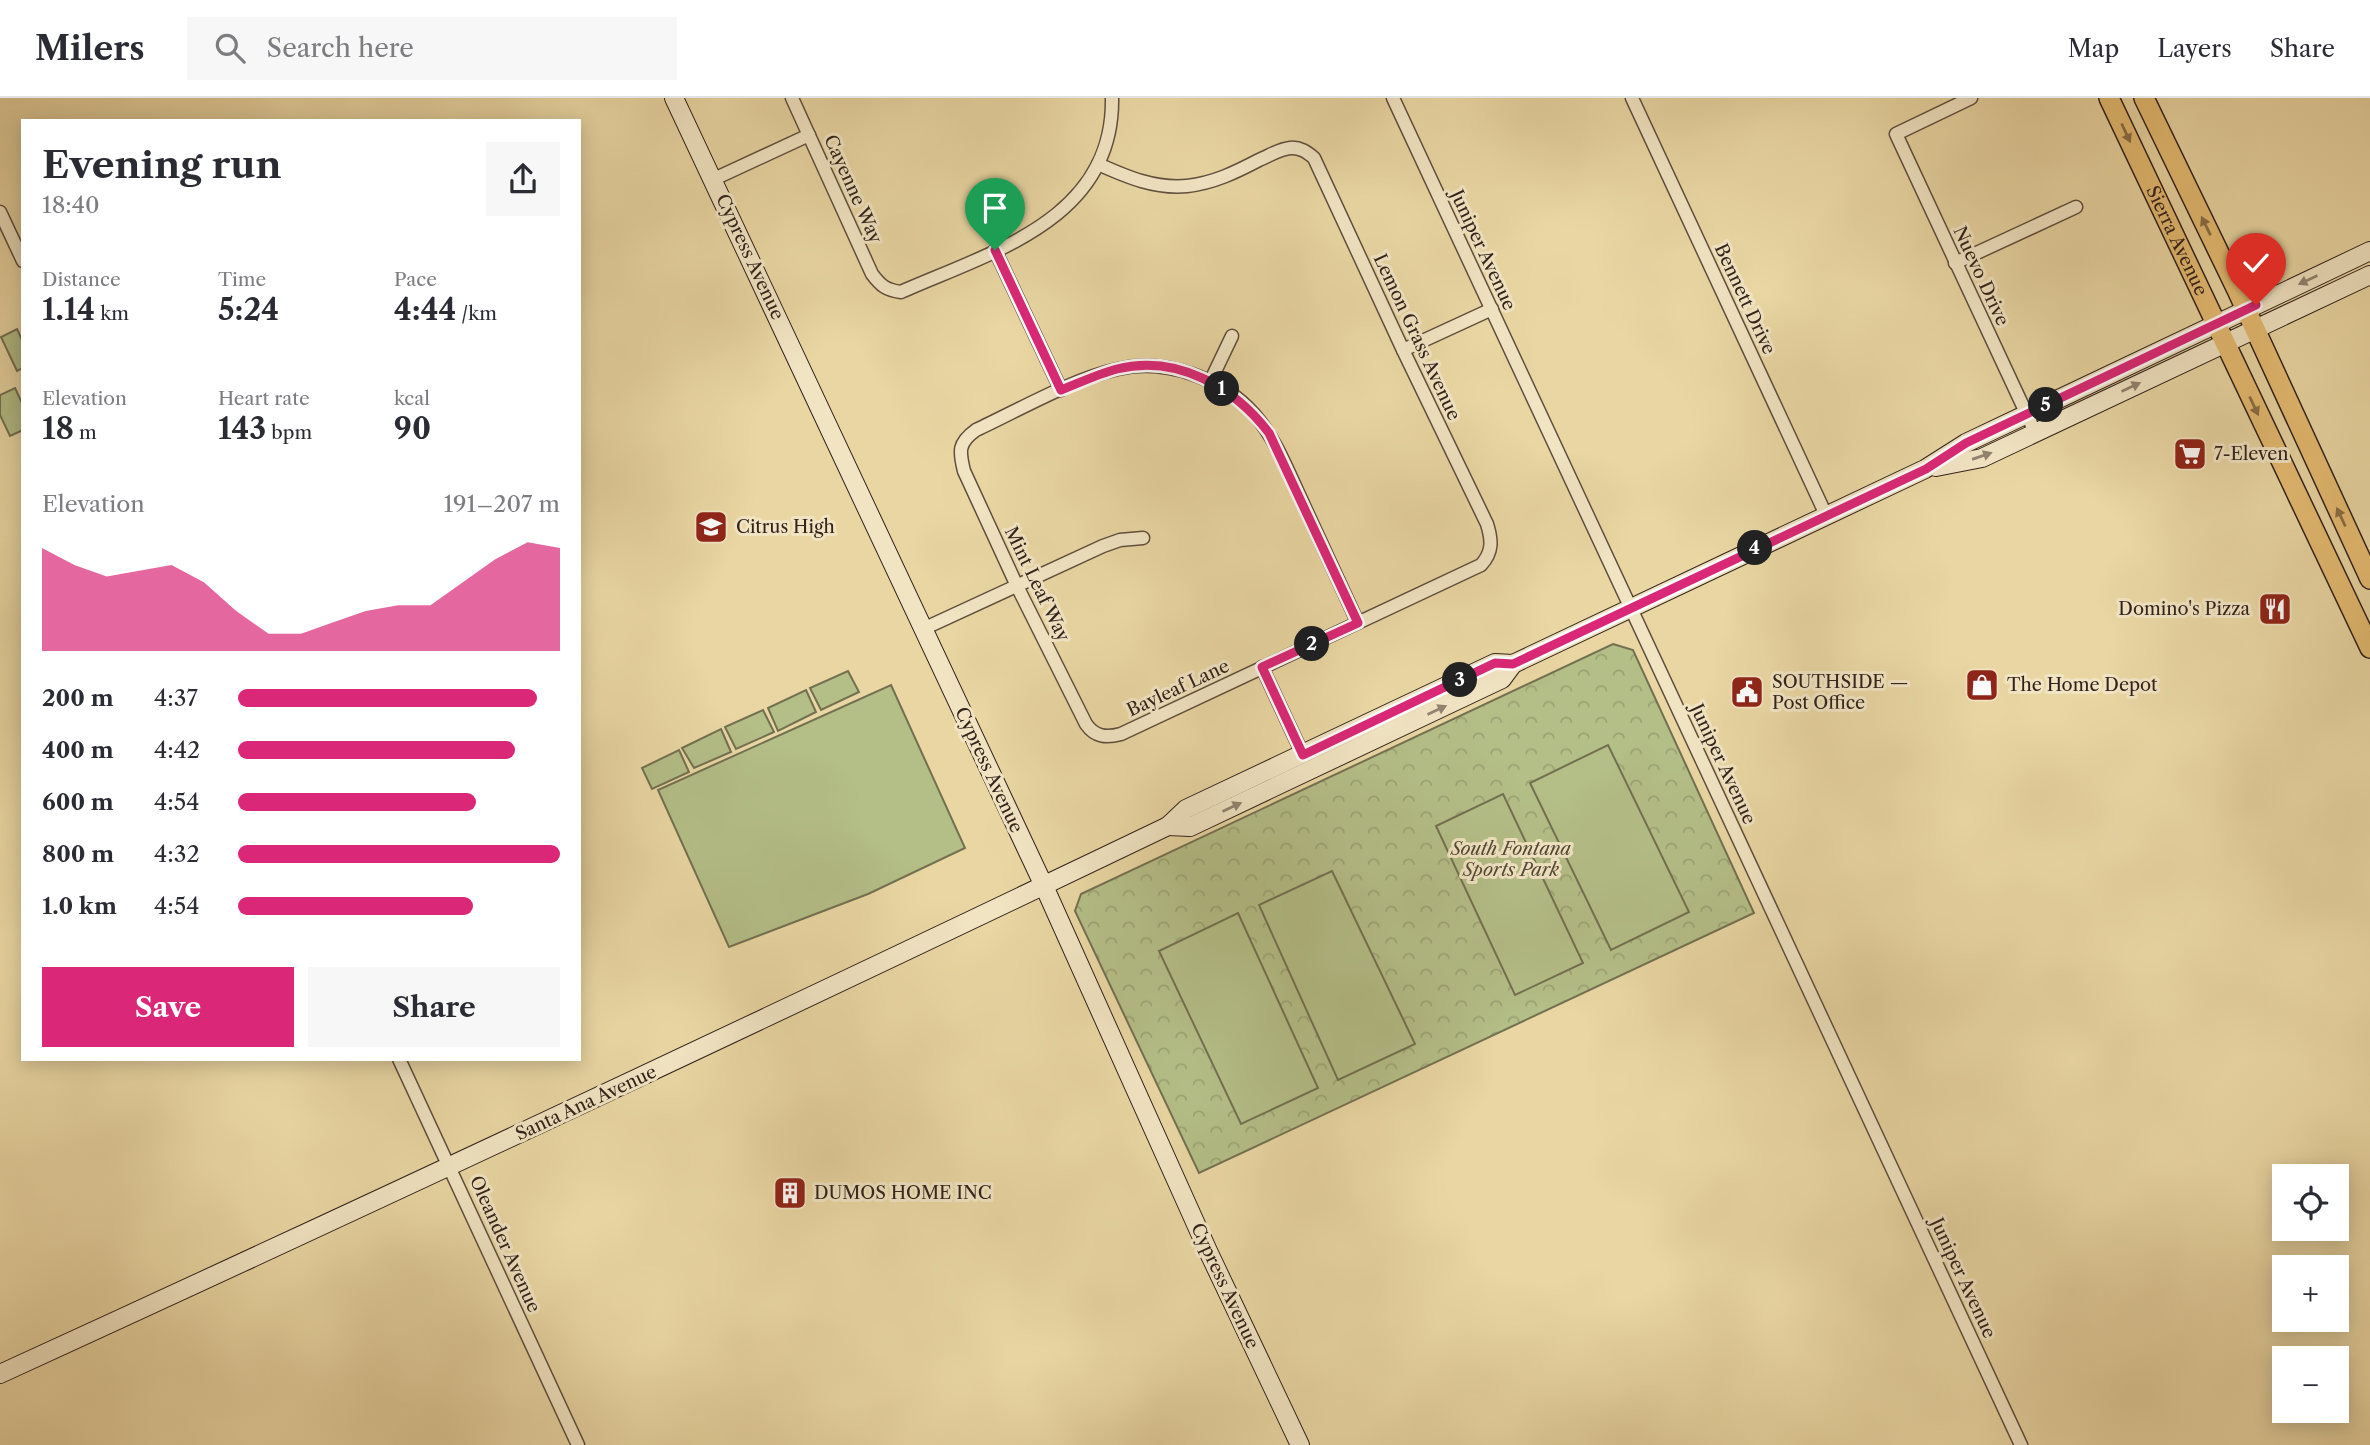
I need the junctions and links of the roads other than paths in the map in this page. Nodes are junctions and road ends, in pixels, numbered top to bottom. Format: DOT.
graph roads {
  1 [pos="674,98"];
  2 [pos="792,98"];
  3 [pos="1112,98"];
  4 [pos="1393,98"];
  5 [pos="1632,98"];
  6 [pos="1971,98"];
  7 [pos="2109,98"];
  8 [pos="2144,98"];
  9 [pos="809,135"];
  10 [pos="1098,164"];
  11 [pos="714,179"];
  12 [pos="2076,207"];
  13 [pos="0,212"];
  14 [pos="995,250"];
  15 [pos="2370,251"];
  16 [pos="21,257"];
  17 [pos="1955,263"];
  18 [pos="2370,275"];
  19 [pos="1492,309"];
  20 [pos="2245,310"];
  21 [pos="2215,325"];
  22 [pos="2255,330"];
  23 [pos="1232,336"];
  24 [pos="2224,344"];
  25 [pos="1403,350"];
  26 [pos="1210,382"];
  27 [pos="1061,390"];
  28 [pos="2027,414"];
  29 [pos="2035,432"];
  30 [pos="1926,469"];
  31 [pos="1826,514"];
  32 [pos="1143,538"];
  33 [pos="1491,548"];
  34 [pos="2370,579"];
  35 [pos="1017,586"];
  36 [pos="1631,607"];
  37 [pos="1358,623"];
  38 [pos="922,629"];
  39 [pos="2370,648"];
  40 [pos="1513,664"];
  41 [pos="1262,667"];
  42 [pos="1098,735"];
  43 [pos="1303,755"];
  44 [pos="1168,826"];
  45 [pos="1044,886"];
  46 [pos="400,1061"];
  47 [pos="450,1167"];
  48 [pos="0,1374"];
  49 [pos="578,1445"];
  50 [pos="1300,1445"];
  51 [pos="2021,1445"];
  1 -- 11 [label="street, Cypress Avenue"];
  2 -- 9 [label="street, Cayenne Way"];
  3 -- 10 [label="street"];
  4 -- 19 [label="street, Juniper Avenue"];
  5 -- 31 [label="street, Bennett Drive"];
  6 -- 17 [label="street, Nuevo Drive"];
  7 -- 21 [label="main road, Sierra Avenue, one-way"];
  20 -- 8 [label="main road, Sierra Avenue, one-way"];
  9 -- 11 [label="street"];
  9 -- 14 [label="street, Cayenne Way"];
  10 -- 14 [label="street"];
  10 -- 25 [label="street, Lemon Grass Avenue"];
  11 -- 38 [label="street, Cypress Avenue"];
  12 -- 17 [label="street"];
  13 -- 16 [label="street"];
  14 -- 27 [label="street"];
  15 -- 20 [label="street, Santa Ana Avenue, one-way"];
  17 -- 28 [label="street, Nuevo Drive"];
  18 -- 22 [label="street, Santa Ana Avenue"];
  19 -- 25 [label="street"];
  19 -- 36 [label="street, Juniper Avenue"];
  20 -- 21 [label="street, Santa Ana Avenue"];
  20 -- 22 [label="main road, Sierra Avenue"];
  21 -- 24 [label="main road, Sierra Avenue"];
  21 -- 28 [label="street, Santa Ana Avenue"];
  22 -- 24 [label="street, Santa Ana Avenue"];
  34 -- 22 [label="main road, Sierra Avenue, one-way"];
  23 -- 26 [label="street"];
  29 -- 24 [label="street, Santa Ana Avenue, one-way"];
  24 -- 39 [label="main road, Sierra Avenue, one-way"];
  25 -- 33 [label="street, Lemon Grass Avenue"];
  26 -- 27 [label="street"];
  26 -- 37 [label="street"];
  27 -- 35 [label="street, Mint Leaf Way"];
  28 -- 29 [label="street, Nuevo Drive"];
  28 -- 30 [label="street, Santa Ana Avenue"];
  30 -- 29 [label="street, Santa Ana Avenue, one-way"];
  30 -- 31 [label="street, Santa Ana Avenue"];
  31 -- 36 [label="street, Santa Ana Avenue"];
  32 -- 35 [label="street"];
  33 -- 37 [label="street, Bayleaf Lane"];
  35 -- 38 [label="street"];
  35 -- 42 [label="street, Mint Leaf Way"];
  36 -- 40 [label="street, Santa Ana Avenue"];
  36 -- 51 [label="street, Juniper Avenue"];
  37 -- 41 [label="street, Bayleaf Lane"];
  38 -- 45 [label="street, Cypress Avenue"];
  40 -- 43 [label="street, Santa Ana Avenue"];
  44 -- 40 [label="street, Santa Ana Avenue, one-way"];
  41 -- 42 [label="street, Bayleaf Lane"];
  41 -- 43 [label="street"];
  43 -- 44 [label="street, Santa Ana Avenue"];
  44 -- 45 [label="street, Santa Ana Avenue"];
  45 -- 47 [label="street, Santa Ana Avenue"];
  45 -- 50 [label="street, Cypress Avenue"];
  46 -- 47 [label="street, Oleander Avenue"];
  47 -- 48 [label="street, Santa Ana Avenue"];
  47 -- 49 [label="street, Oleander Avenue"];
}
